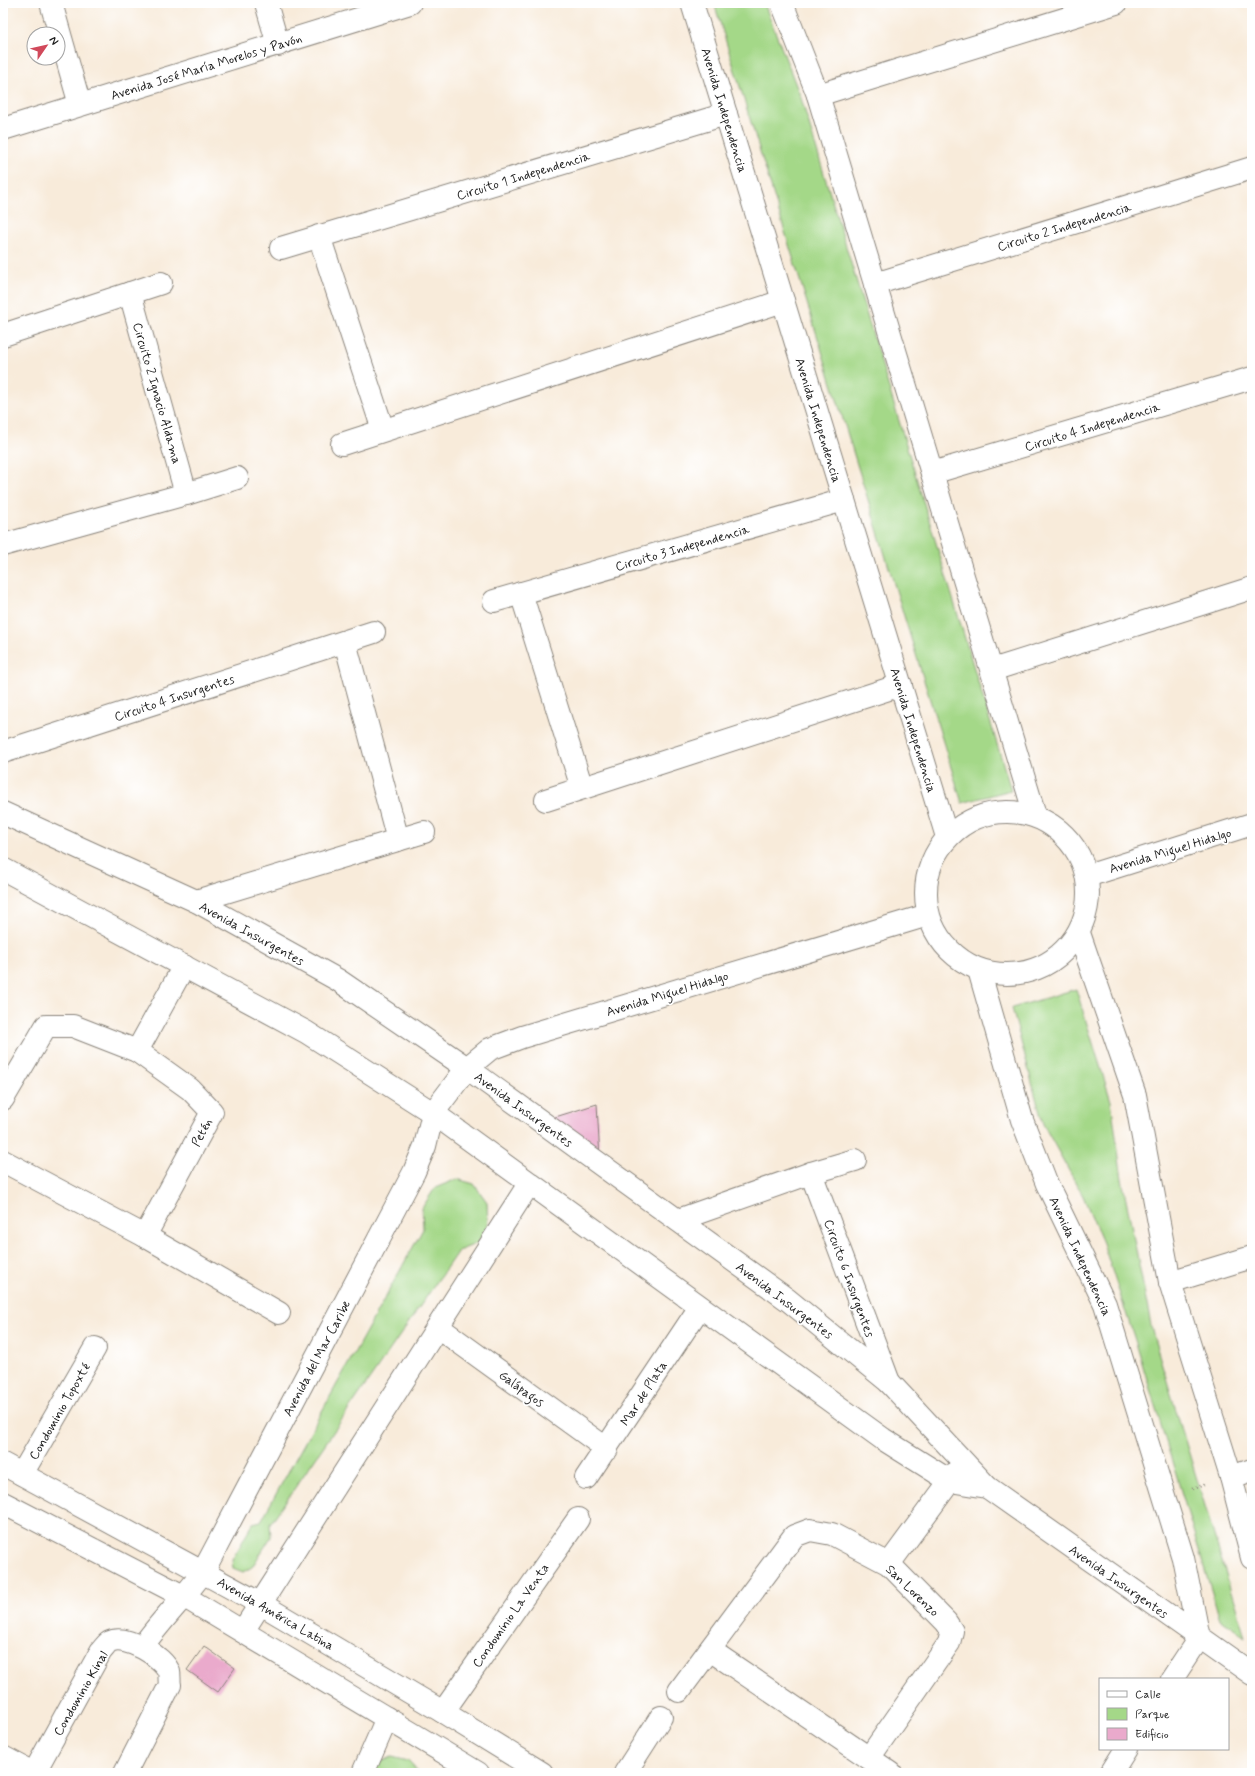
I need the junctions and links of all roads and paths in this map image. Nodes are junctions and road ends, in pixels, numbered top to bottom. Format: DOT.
graph roads {
  1 [pos="51,3"];
  2 [pos="266,3"];
  3 [pos="410,3"];
  4 [pos="692,3"];
  5 [pos="782,3"];
  6 [pos="1116,3"];
  7 [pos="278,45"];
  8 [pos="818,95"];
  9 [pos="80,105"];
  10 [pos="726,114"];
  11 [pos="3,130"];
  12 [pos="1252,168"];
  13 [pos="319,236"];
  14 [pos="281,248"];
  15 [pos="161,283"];
  16 [pos="875,284"];
  17 [pos="130,293"];
  18 [pos="783,301"];
  19 [pos="3,336"];
  20 [pos="1252,378"];
  21 [pos="383,430"];
  22 [pos="342,444"];
  23 [pos="932,473"];
  24 [pos="237,478"];
  25 [pos="186,494"];
  26 [pos="844,500"];
  27 [pos="3,545"];
  28 [pos="1252,588"];
  29 [pos="521,593"];
  30 [pos="494,601"];
  31 [pos="374,632"];
  32 [pos="346,642"];
  33 [pos="992,670"];
  34 [pos="900,685"];
  35 [pos="3,752"];
  36 [pos="582,788"];
  37 [pos="546,800"];
  38 [pos="3,813"];
  39 [pos="1035,815"];
  40 [pos="1252,824"];
  41 [pos="424,832"];
  42 [pos="946,837"];
  43 [pos="398,840"];
  44 [pos="3,869"];
  45 [pos="1088,876"];
  46 [pos="196,901"];
  47 [pos="928,915"];
  48 [pos="1079,933"];
  49 [pos="184,966"];
  50 [pos="979,970"];
  51 [pos="137,1051"];
  52 [pos="466,1068"];
  53 [pos="3,1099"];
  54 [pos="433,1113"];
  55 [pos="3,1160"];
  56 [pos="855,1160"];
  57 [pos="811,1173"];
  58 [pos="529,1184"];
  59 [pos="678,1220"];
  60 [pos="145,1236"];
  61 [pos="1252,1257"];
  62 [pos="1170,1282"];
  63 [pos="700,1307"];
  64 [pos="279,1313"];
  65 [pos="438,1327"];
  66 [pos="95,1348"];
  67 [pos="889,1382"];
  68 [pos="607,1449"];
  69 [pos="964,1462"];
  70 [pos="3,1464"];
  71 [pos="1252,1470"];
  72 [pos="22,1474"];
  73 [pos="1231,1477"];
  74 [pos="586,1478"];
  75 [pos="950,1482"];
  76 [pos="988,1487"];
  77 [pos="1164,1497"];
  78 [pos="3,1503"];
  79 [pos="578,1519"];
  80 [pos="1252,1558"];
  81 [pos="889,1564"];
  82 [pos="203,1572"];
  83 [pos="185,1597"];
  84 [pos="260,1604"];
  85 [pos="243,1631"];
  86 [pos="1199,1638"];
  87 [pos="142,1647"];
  88 [pos="710,1650"];
  89 [pos="1252,1674"];
  90 [pos="1173,1678"];
  91 [pos="679,1691"];
  92 [pos="443,1712"];
  93 [pos="661,1717"];
  94 [pos="387,1718"];
  95 [pos="1125,1750"];
  96 [pos="3,1757"];
  97 [pos="869,1758"];
  98 [pos="452,1766"];
  99 [pos="34,1773"];
  100 [pos="125,1773"];
  101 [pos="363,1773"];
  102 [pos="478,1773"];
  103 [pos="542,1773"];
  104 [pos="625,1773"];
  105 [pos="890,1773"];
  106 [pos="1111,1773"];
  1 -- 9 [label="street"];
  2 -- 7 [label="street"];
  3 -- 7 [label="street, Avenida José María Morelos y Pavón"];
  4 -- 10 [label="street, Avenida Independencia"];
  5 -- 8 [label="street"];
  6 -- 8 [label="street"];
  7 -- 9 [label="street, Avenida José María Morelos y Pavón"];
  8 -- 16 [label="street"];
  9 -- 11 [label="street, Avenida José María Morelos y Pavón"];
  10 -- 13 [label="street, Circuito 1 Independencia"];
  10 -- 18 [label="street, Avenida Independencia"];
  12 -- 16 [label="street, Circuito 2 Independencia"];
  13 -- 14 [label="street, Circuito 1 Independencia"];
  13 -- 21 [label="street"];
  15 -- 17 [label="street"];
  16 -- 23 [label="street"];
  17 -- 19 [label="street"];
  17 -- 25 [label="street, Circuito 2 Ignacio Aldama"];
  18 -- 21 [label="street"];
  18 -- 26 [label="street, Avenida Independencia"];
  20 -- 23 [label="street, Circuito 4 Independencia"];
  21 -- 22 [label="street"];
  23 -- 33 [label="street"];
  24 -- 25 [label="street"];
  25 -- 27 [label="street"];
  26 -- 29 [label="street, Circuito 3 Independencia"];
  26 -- 34 [label="street, Avenida Independencia"];
  28 -- 33 [label="street"];
  29 -- 30 [label="street, Circuito 3 Independencia"];
  29 -- 36 [label="street"];
  31 -- 32 [label="street, Circuito 4 Insurgentes"];
  32 -- 35 [label="street, Circuito 4 Insurgentes"];
  32 -- 43 [label="street"];
  33 -- 39 [label="street"];
  34 -- 36 [label="street"];
  34 -- 42 [label="street, Avenida Independencia"];
  36 -- 37 [label="street"];
  38 -- 46 [label="street, Avenida Insurgentes"];
  39 -- 42 [label="street"];
  39 -- 45 [label="street"];
  40 -- 45 [label="street, Avenida Miguel Hidalgo"];
  41 -- 43 [label="street"];
  42 -- 47 [label="street"];
  43 -- 46 [label="street"];
  44 -- 49 [label="street, Avenida Insurgentes"];
  45 -- 48 [label="street"];
  46 -- 52 [label="street, Avenida Insurgentes"];
  47 -- 50 [label="street"];
  47 -- 52 [label="street, Avenida Miguel Hidalgo"];
  48 -- 50 [label="street"];
  48 -- 62 [label="street"];
  49 -- 51 [label="street"];
  49 -- 54 [label="street, Avenida Insurgentes"];
  50 -- 77 [label="street, Avenida Independencia"];
  51 -- 53 [label="street, Petén"];
  51 -- 60 [label="street, Petén"];
  52 -- 54 [label="street, Avenida Miguel Hidalgo"];
  52 -- 59 [label="street, Avenida Insurgentes"];
  54 -- 58 [label="street, Avenida Insurgentes"];
  54 -- 82 [label="street, Avenida del Mar Caribe"];
  55 -- 60 [label="street"];
  56 -- 57 [label="street"];
  57 -- 59 [label="street"];
  57 -- 67 [label="street, Circuito 6 Insurgentes"];
  58 -- 63 [label="street, Avenida Insurgentes"];
  58 -- 65 [label="street"];
  59 -- 67 [label="street, Avenida Insurgentes"];
  60 -- 64 [label="street"];
  61 -- 62 [label="street"];
  62 -- 73 [label="street"];
  63 -- 68 [label="street, Mar de Plata"];
  63 -- 75 [label="street, Avenida Insurgentes"];
  65 -- 68 [label="street, Galápagos"];
  65 -- 84 [label="street"];
  66 -- 72 [label="street, Condominio Topoxté"];
  67 -- 69 [label="street, Avenida Insurgentes"];
  68 -- 74 [label="street, Mar de Plata"];
  69 -- 75 [label="street"];
  69 -- 76 [label="street, Avenida Insurgentes"];
  70 -- 72 [label="street, Avenida América Latina"];
  71 -- 73 [label="street"];
  72 -- 82 [label="street, Avenida América Latina"];
  73 -- 77 [label="path"];
  73 -- 80 [label="street"];
  75 -- 76 [label="street, Avenida Insurgentes"];
  75 -- 81 [label="street"];
  76 -- 86 [label="street, Avenida Insurgentes"];
  77 -- 86 [label="street, Avenida Independencia"];
  78 -- 83 [label="street"];
  79 -- 92 [label="street, Condominio La Venta"];
  81 -- 88 [label="street, San Lorenzo"];
  81 -- 97 [label="street, San Lorenzo"];
  82 -- 83 [label="street, Avenida del Mar Caribe"];
  82 -- 84 [label="street, Avenida América Latina"];
  83 -- 85 [label="street"];
  83 -- 87 [label="street"];
  84 -- 85 [label="street"];
  84 -- 92 [label="street, Avenida América Latina"];
  85 -- 94 [label="street"];
  86 -- 89 [label="street, Avenida Insurgentes"];
  86 -- 90 [label="street"];
  87 -- 99 [label="street, Condominio Kinal"];
  87 -- 100 [label="street, Condominio Kinal"];
  88 -- 91 [label="street, San Lorenzo"];
  88 -- 97 [label="street"];
  92 -- 103 [label="street, Avenida América Latina"];
  93 -- 104 [label="street"];
  94 -- 98 [label="street"];
  94 -- 101 [label="street"];
  95 -- 106 [label="street"];
  96 -- 99 [label="street, Condominio Kinal"];
  97 -- 105 [label="street"];
  98 -- 102 [label="street"];
}
